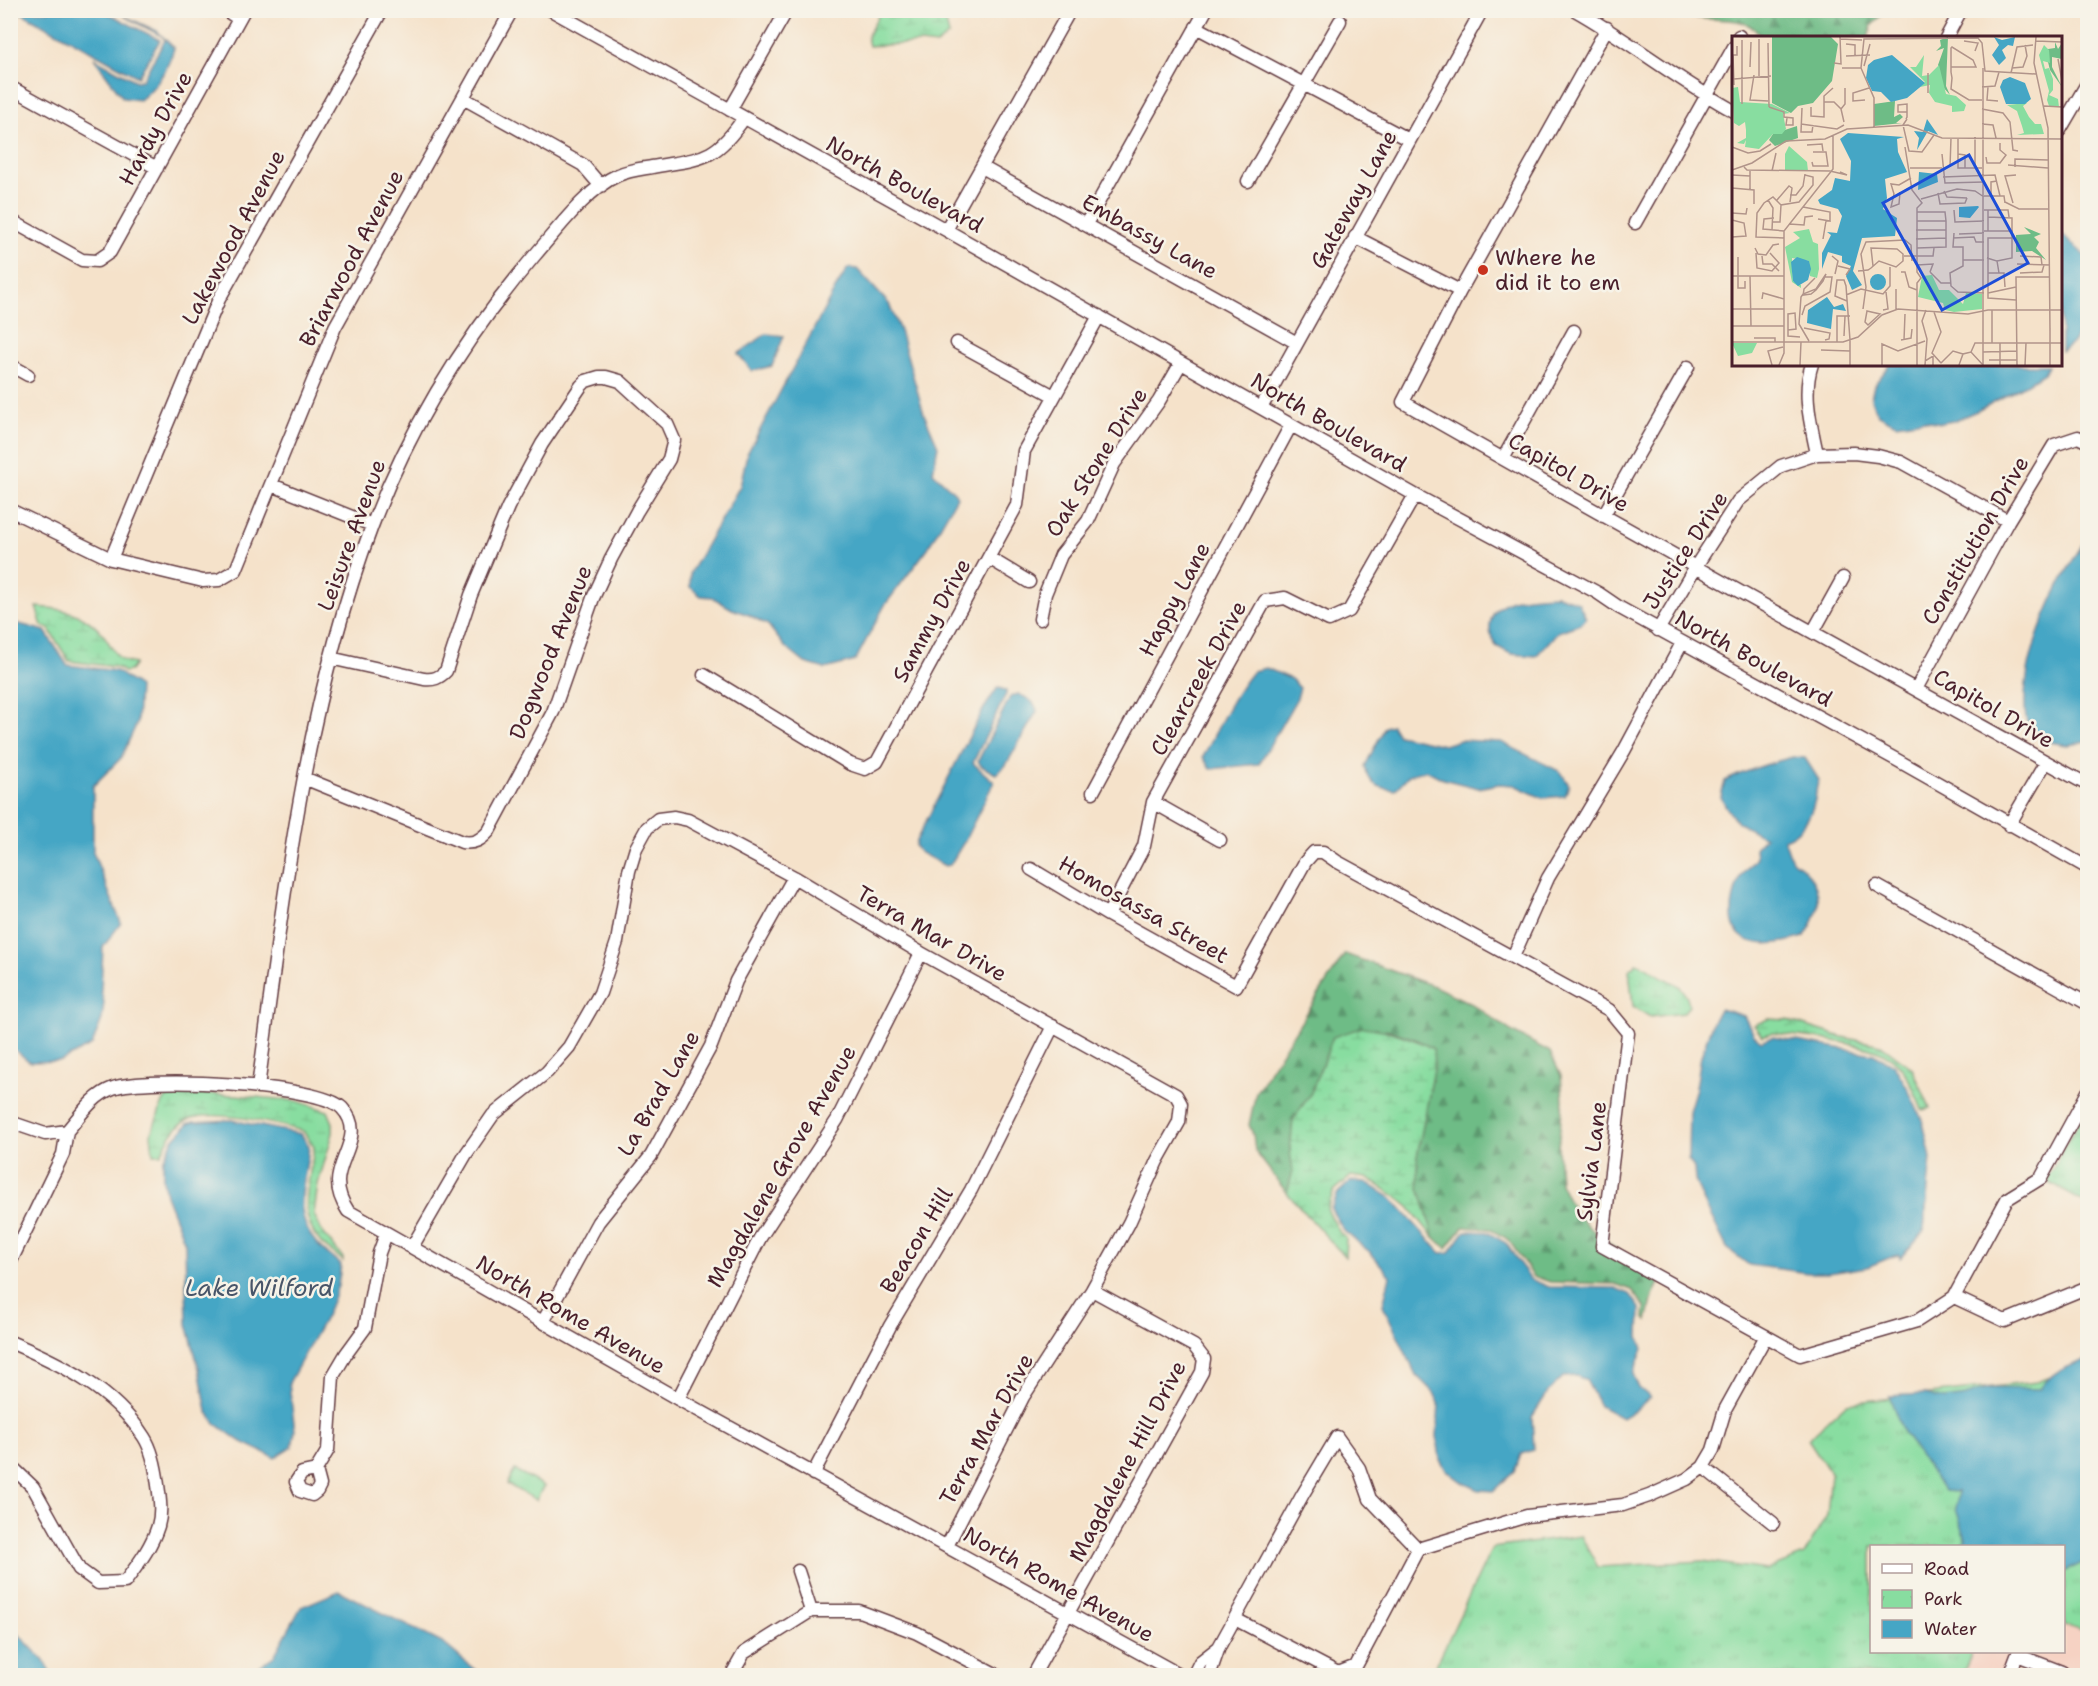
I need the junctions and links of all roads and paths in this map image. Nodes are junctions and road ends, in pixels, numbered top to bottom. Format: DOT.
graph roads {
  1 [pos="225,10"];
  2 [pos="382,10"];
  3 [pos="512,10"];
  4 [pos="551,10"];
  5 [pos="787,10"];
  6 [pos="1070,10"];
  7 [pos="1206,10"];
  8 [pos="1482,10"];
  9 [pos="1575,10"];
  10 [pos="1961,10"];
  11 [pos="242,15"];
  12 [pos="1340,21"];
  13 [pos="1196,27"];
  14 [pos="1607,28"];
  15 [pos="1947,36"];
  16 [pos="1732,49"];
  17 [pos="2088,82"];
  18 [pos="1302,85"];
  19 [pos="10,87"];
  20 [pos="1706,96"];
  21 [pos="463,98"];
  22 [pos="730,110"];
  23 [pos="1732,110"];
  24 [pos="744,118"];
  25 [pos="2062,128"];
  26 [pos="1409,140"];
  27 [pos="982,167"];
  28 [pos="157,168"];
  29 [pos="1248,181"];
  30 [pos="601,186"];
  31 [pos="10,220"];
  32 [pos="1635,223"];
  33 [pos="1086,224"];
  34 [pos="946,230"];
  35 [pos="1355,237"];
  36 [pos="1460,291"];
  37 [pos="1099,316"];
  38 [pos="1574,331"];
  39 [pos="957,343"];
  40 [pos="1297,343"];
  41 [pos="1181,363"];
  42 [pos="10,365"];
  43 [pos="1811,366"];
  44 [pos="1688,367"];
  45 [pos="28,375"];
  46 [pos="1054,396"];
  47 [pos="1261,408"];
  48 [pos="1291,425"];
  49 [pos="2088,442"];
  50 [pos="1817,454"];
  51 [pos="1503,459"];
  52 [pos="272,484"];
  53 [pos="1415,495"];
  54 [pos="10,510"];
  55 [pos="1603,516"];
  56 [pos="2008,521"];
  57 [pos="372,525"];
  58 [pos="989,558"];
  59 [pos="111,559"];
  60 [pos="1695,566"];
  61 [pos="1843,578"];
  62 [pos="1029,582"];
  63 [pos="1040,619"];
  64 [pos="1658,630"];
  65 [pos="1813,632"];
  66 [pos="1682,642"];
  67 [pos="330,658"];
  68 [pos="704,675"];
  69 [pos="1917,688"];
  70 [pos="2046,762"];
  71 [pos="304,778"];
  72 [pos="2088,785"];
  73 [pos="1093,792"];
  74 [pos="1153,802"];
  75 [pos="2009,825"];
  76 [pos="1220,840"];
  77 [pos="2088,868"];
  78 [pos="1031,869"];
  79 [pos="794,877"];
  80 [pos="1877,886"];
  81 [pos="1108,915"];
  82 [pos="921,953"];
  83 [pos="1513,957"];
  84 [pos="1236,986"];
  85 [pos="2088,1004"];
  86 [pos="1053,1026"];
  87 [pos="258,1087"];
  88 [pos="2088,1092"];
  89 [pos="10,1122"];
  90 [pos="67,1131"];
  91 [pos="386,1234"];
  92 [pos="412,1247"];
  93 [pos="10,1263"];
  94 [pos="2088,1287"];
  95 [pos="1092,1290"];
  96 [pos="1954,1297"];
  97 [pos="543,1322"];
  98 [pos="1766,1336"];
  99 [pos="10,1341"];
  100 [pos="678,1399"];
  101 [pos="10,1465"];
  102 [pos="1702,1467"];
  103 [pos="316,1470"];
  104 [pos="813,1474"];
  105 [pos="1773,1523"];
  106 [pos="947,1546"];
  107 [pos="1418,1549"];
  108 [pos="798,1571"];
  109 [pos="811,1611"];
  110 [pos="1068,1614"];
  111 [pos="1235,1618"];
  112 [pos="1219,1647"];
  113 [pos="731,1676"];
  114 [pos="999,1676"];
  115 [pos="1033,1676"];
  116 [pos="1182,1676"];
  117 [pos="1192,1676"];
  118 [pos="1209,1676"];
  119 [pos="2009,1676"];
  120 [pos="2058,1676"];
  1 -- 11 [label="street"];
  2 -- 59 [label="street, Lakewood Avenue"];
  3 -- 21 [label="street, Briarwood Avenue"];
  4 -- 22 [label="street, North Boulevard"];
  5 -- 22 [label="street"];
  6 -- 27 [label="street"];
  7 -- 13 [label="street"];
  8 -- 26 [label="street, Gateway Lane"];
  9 -- 14 [label="street"];
  10 -- 15 [label="street"];
  11 -- 28 [label="street, Hardy Drive"];
  12 -- 18 [label="street"];
  13 -- 18 [label="street"];
  13 -- 33 [label="street"];
  14 -- 20 [label="street"];
  14 -- 36 [label="street, Capitol Drive"];
  16 -- 20 [label="street"];
  17 -- 25 [label="street"];
  18 -- 26 [label="street"];
  18 -- 29 [label="street"];
  19 -- 28 [label="street"];
  20 -- 23 [label="street"];
  20 -- 32 [label="street"];
  21 -- 30 [label="street"];
  21 -- 52 [label="street, Briarwood Avenue"];
  22 -- 24 [label="street, North Boulevard"];
  24 -- 30 [label="street, Leisure Avenue"];
  24 -- 34 [label="street, North Boulevard"];
  26 -- 35 [label="street, Gateway Lane"];
  27 -- 33 [label="street, Embassy Lane"];
  27 -- 34 [label="street"];
  28 -- 31 [label="street, Hardy Drive"];
  30 -- 57 [label="street, Leisure Avenue"];
  33 -- 40 [label="street, Embassy Lane"];
  34 -- 37 [label="street, North Boulevard"];
  35 -- 36 [label="street"];
  35 -- 40 [label="street, Gateway Lane"];
  36 -- 51 [label="street, Capitol Drive"];
  37 -- 41 [label="street, North Boulevard"];
  37 -- 46 [label="street, Sammy Drive"];
  38 -- 51 [label="street"];
  39 -- 46 [label="street"];
  40 -- 47 [label="street, Gateway Lane"];
  41 -- 47 [label="street, North Boulevard"];
  41 -- 63 [label="street, Oak Stone Drive"];
  42 -- 45 [label="street"];
  43 -- 50 [label="street"];
  44 -- 55 [label="street"];
  46 -- 58 [label="street, Sammy Drive"];
  47 -- 48 [label="street, North Boulevard"];
  48 -- 53 [label="street, North Boulevard"];
  48 -- 73 [label="street, Happy Lane"];
  49 -- 56 [label="street, Constitution Drive"];
  50 -- 56 [label="street, Justice Drive"];
  50 -- 60 [label="street, Justice Drive"];
  51 -- 55 [label="street, Capitol Drive"];
  52 -- 57 [label="street"];
  52 -- 59 [label="street, Briarwood Avenue"];
  53 -- 64 [label="street, North Boulevard"];
  53 -- 74 [label="street, Clearcreek Drive"];
  54 -- 59 [label="street"];
  55 -- 60 [label="street, Capitol Drive"];
  56 -- 69 [label="street, Constitution Drive"];
  57 -- 67 [label="street, Leisure Avenue"];
  58 -- 62 [label="street"];
  58 -- 68 [label="street, Sammy Drive"];
  60 -- 64 [label="street, Justice Drive"];
  60 -- 65 [label="street, Capitol Drive"];
  61 -- 65 [label="street"];
  64 -- 66 [label="street, North Boulevard"];
  65 -- 69 [label="street, Capitol Drive"];
  66 -- 75 [label="street, North Boulevard"];
  66 -- 83 [label="street"];
  67 -- 71 [label="street, Leisure Avenue"];
  67 -- 71 [label="street, Dogwood Avenue"];
  69 -- 70 [label="street, Capitol Drive"];
  70 -- 72 [label="street, Capitol Drive"];
  70 -- 75 [label="street"];
  71 -- 87 [label="street, Leisure Avenue"];
  74 -- 76 [label="street"];
  74 -- 81 [label="street, Clearcreek Drive"];
  75 -- 77 [label="street, North Boulevard"];
  78 -- 81 [label="street, Homosassa Street"];
  79 -- 82 [label="street, Terra Mar Drive"];
  79 -- 92 [label="street, Terra Mar Drive"];
  79 -- 97 [label="street, La Brad Lane"];
  80 -- 85 [label="street"];
  81 -- 84 [label="street, Homosassa Street"];
  82 -- 86 [label="street, Terra Mar Drive"];
  82 -- 100 [label="street, Magdalene Grove Avenue"];
  83 -- 84 [label="street, Sylvia Lane"];
  83 -- 98 [label="street, Sylvia Lane"];
  86 -- 95 [label="street, Terra Mar Drive"];
  86 -- 104 [label="street, Beacon Hill"];
  87 -- 90 [label="street, North Rome Avenue"];
  87 -- 91 [label="street, North Rome Avenue"];
  88 -- 96 [label="street, Sylvia Lane"];
  89 -- 90 [label="street"];
  90 -- 93 [label="street"];
  91 -- 92 [label="street, North Rome Avenue"];
  91 -- 103 [label="street"];
  92 -- 97 [label="street, North Rome Avenue"];
  94 -- 96 [label="street"];
  95 -- 106 [label="street, Terra Mar Drive"];
  95 -- 110 [label="street, Magdalene Hill Drive"];
  96 -- 98 [label="street, Sylvia Lane"];
  97 -- 100 [label="street, North Rome Avenue"];
  98 -- 102 [label="street"];
  99 -- 101 [label="street"];
  100 -- 104 [label="street, North Rome Avenue"];
  102 -- 105 [label="street"];
  102 -- 107 [label="street"];
  104 -- 106 [label="street, North Rome Avenue"];
  106 -- 110 [label="street, North Rome Avenue"];
  107 -- 111 [label="street"];
  107 -- 111 [label="street"];
  108 -- 109 [label="street"];
  109 -- 113 [label="street"];
  109 -- 114 [label="street"];
  110 -- 115 [label="street, Magdalene Hill Drive"];
  110 -- 116 [label="street, North Rome Avenue"];
  111 -- 112 [label="street"];
  112 -- 117 [label="street"];
  112 -- 118 [label="street"];
  119 -- 120 [label="street"];
}
